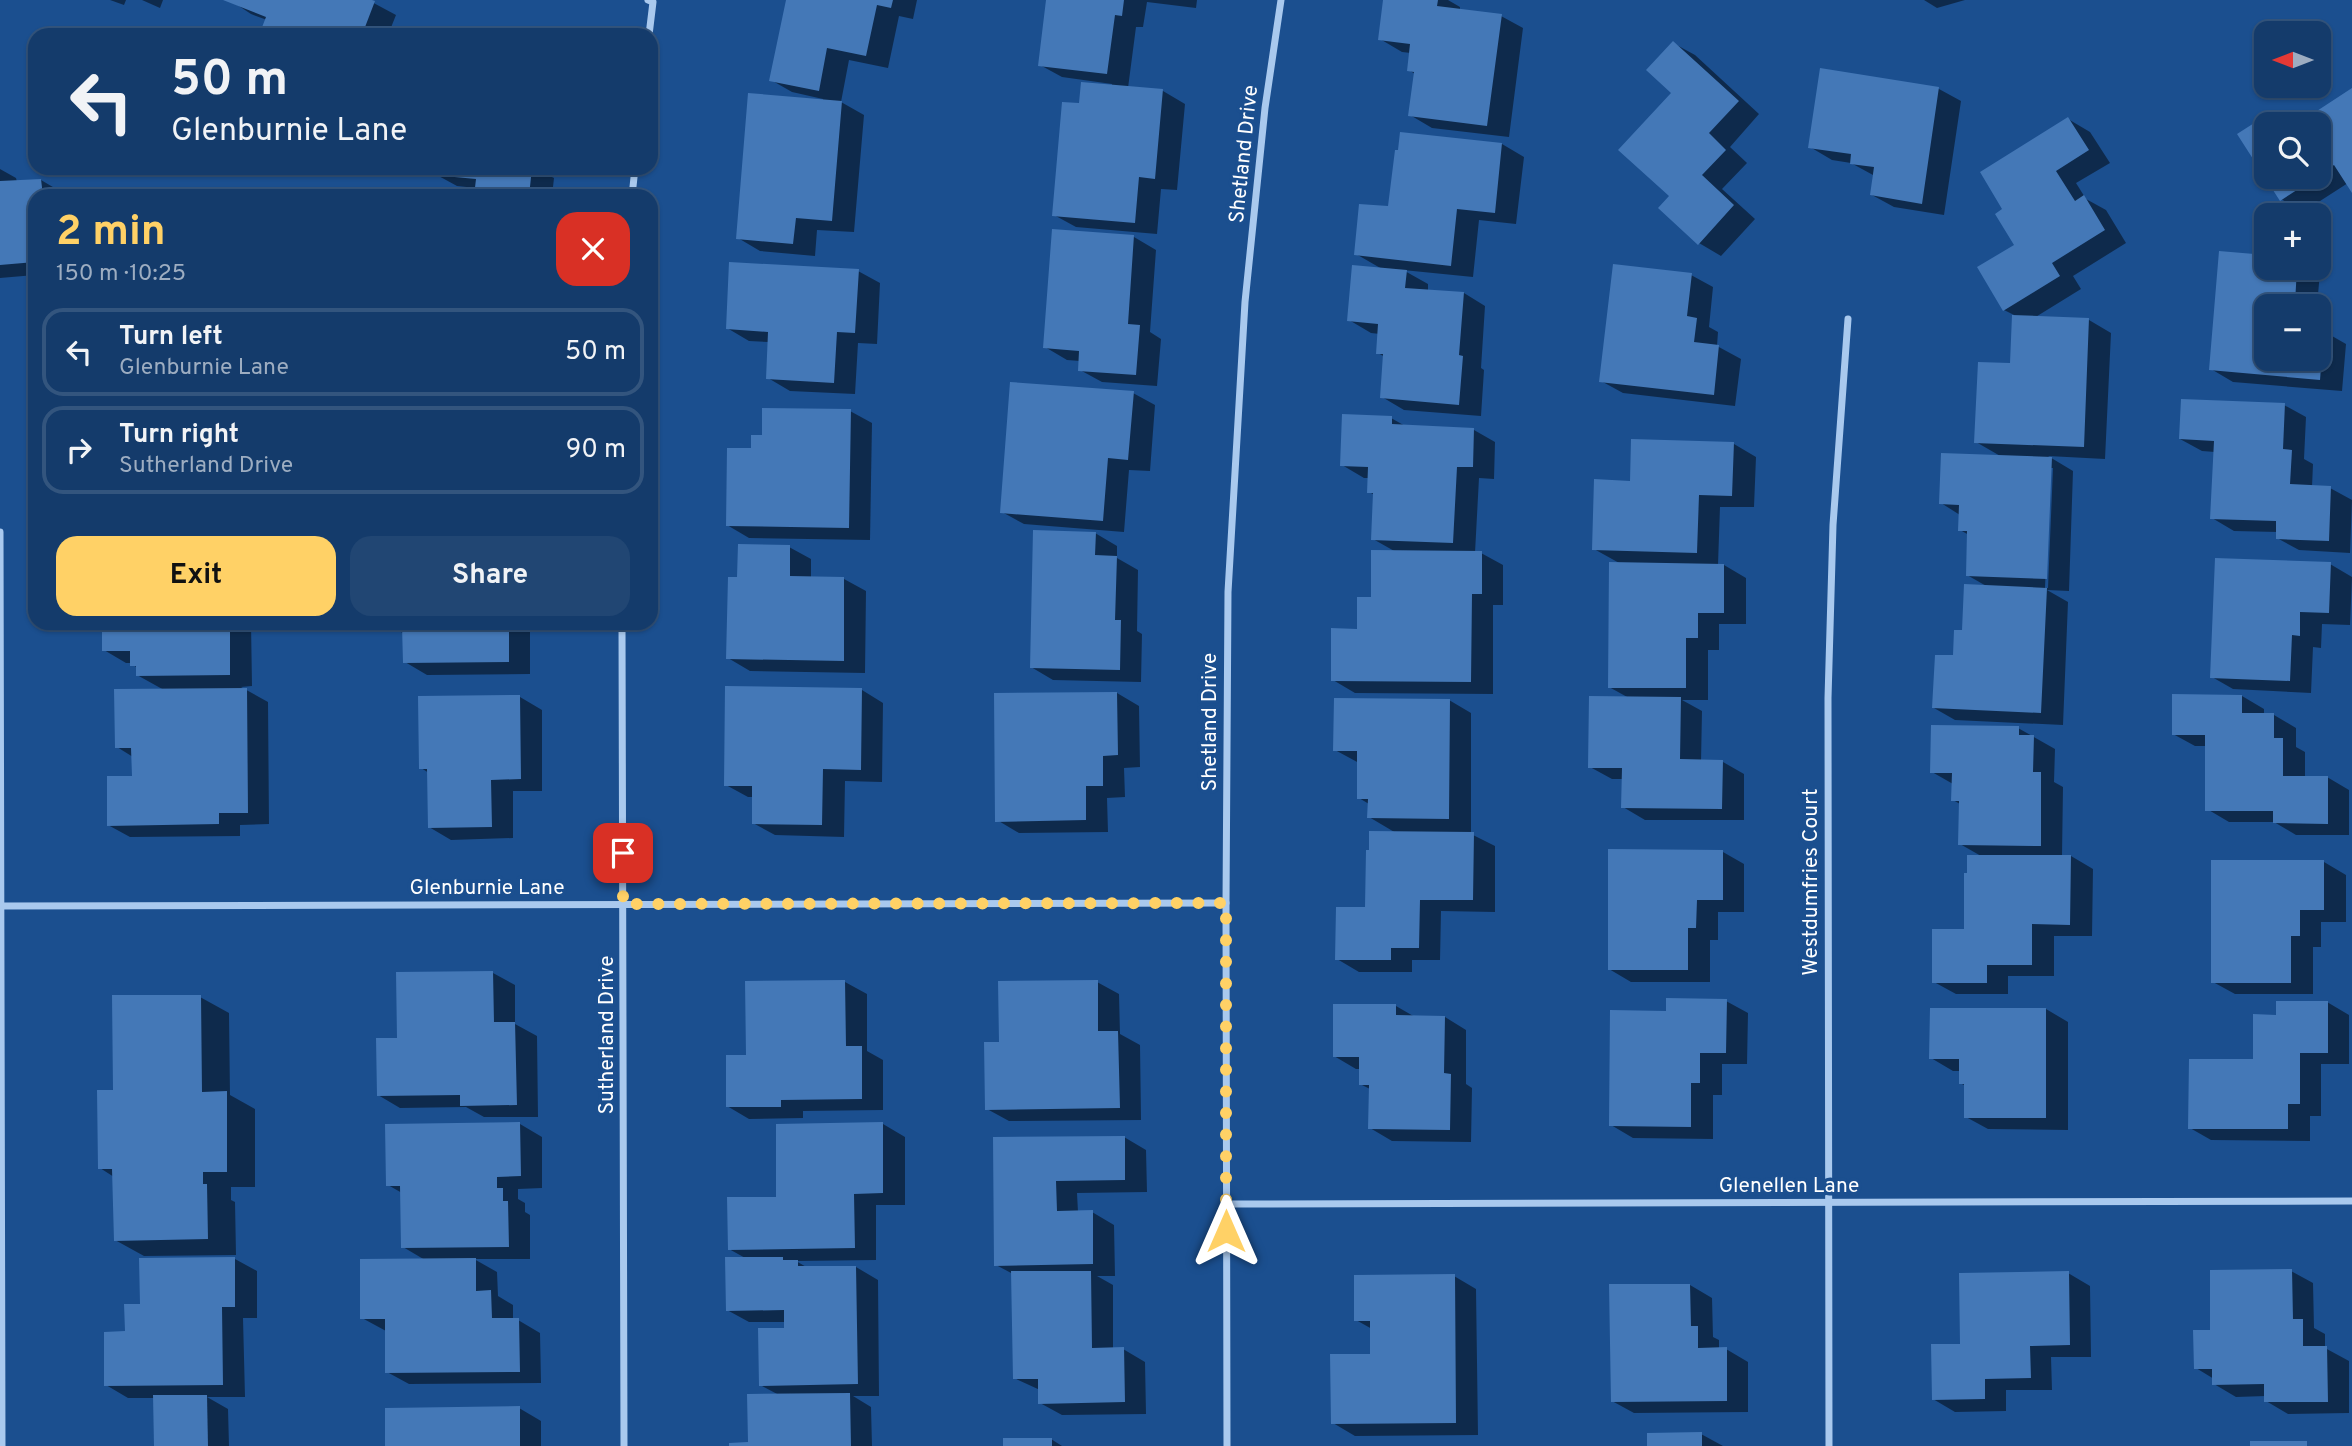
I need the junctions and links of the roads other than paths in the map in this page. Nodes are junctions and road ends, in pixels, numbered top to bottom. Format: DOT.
graph roads {
  1 [pos="1281,0"];
  2 [pos="650,1"];
  3 [pos="649,28"];
  4 [pos="1847,319"];
  5 [pos="0,532"];
  6 [pos="622,630"];
  7 [pos="1226,903"];
  8 [pos="623,904"];
  9 [pos="1,906"];
  10 [pos="2352,1201"];
  11 [pos="1828,1202"];
  12 [pos="1226,1204"];
  13 [pos="2,1446"];
  14 [pos="624,1446"];
  15 [pos="1227,1446"];
  16 [pos="1829,1446"];
  1 -- 7 [label="street, Shetland Drive"];
  2 -- 3 [label="street"];
  4 -- 11 [label="street, Westdumfries Court"];
  5 -- 9 [label="street"];
  6 -- 8 [label="street, Sutherland Drive"];
  7 -- 8 [label="street, Glenburnie Lane"];
  7 -- 12 [label="street, Shetland Drive"];
  8 -- 9 [label="street, Glenburnie Lane"];
  8 -- 14 [label="street, Sutherland Drive"];
  9 -- 13 [label="street"];
  10 -- 11 [label="street, Glenellen Lane"];
  11 -- 12 [label="street, Glenellen Lane"];
  11 -- 16 [label="street, Westdumfries Court"];
  12 -- 15 [label="street, Shetland Drive"];
}
